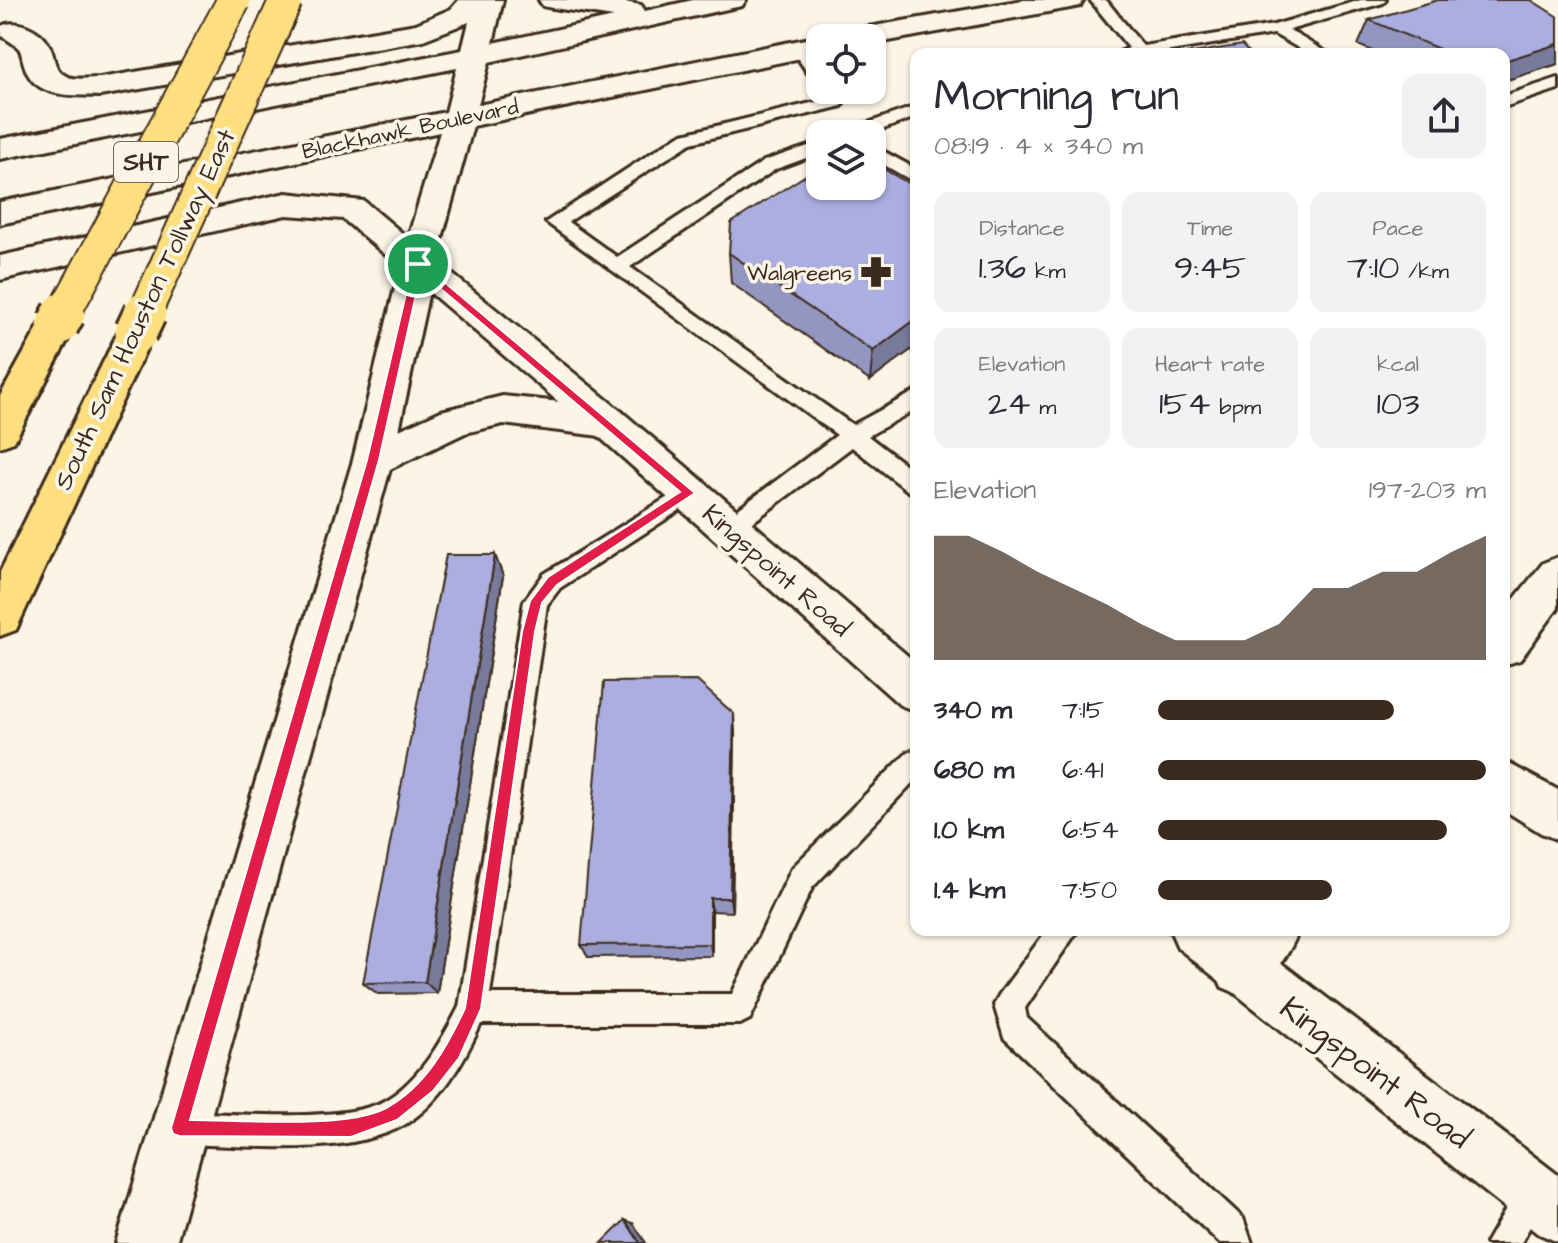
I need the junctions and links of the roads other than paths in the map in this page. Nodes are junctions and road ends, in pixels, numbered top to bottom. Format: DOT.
graph roads {
  1 [pos="234,0"];
  2 [pos="286,0"];
  3 [pos="474,0"];
  4 [pos="489,0"];
  5 [pos="553,0"];
  6 [pos="732,0"];
  7 [pos="1070,0"];
  8 [pos="1098,0"];
  9 [pos="1378,0"];
  10 [pos="677,13"];
  11 [pos="12,29"];
  12 [pos="1276,29"];
  13 [pos="886,33"];
  14 [pos="1227,37"];
  15 [pos="1128,48"];
  16 [pos="1161,48"];
  17 [pos="1237,48"];
  18 [pos="1310,48"];
  19 [pos="806,49"];
  20 [pos="475,56"];
  21 [pos="1558,83"];
  22 [pos="1510,100"];
  23 [pos="910,112"];
  24 [pos="460,118"];
  25 [pos="847,118"];
  26 [pos="0,149"];
  27 [pos="806,152"];
  28 [pos="886,159"];
  29 [pos="910,173"];
  30 [pos="0,213"];
  31 [pos="418,264"];
  32 [pos="618,266"];
  33 [pos="0,268"];
  34 [pos="910,402"];
  35 [pos="608,422"];
  36 [pos="0,432"];
  37 [pos="852,435"];
  38 [pos="373,460"];
  39 [pos="910,480"];
  40 [pos="689,493"];
  41 [pos="729,528"];
  42 [pos="1558,575"];
  43 [pos="0,617"];
  44 [pos="1510,638"];
  45 [pos="910,686"];
  46 [pos="910,767"];
  47 [pos="1510,787"];
  48 [pos="1558,817"];
  49 [pos="1060,936"];
  50 [pos="1215,936"];
  51 [pos="1257,949"];
  52 [pos="473,1009"];
  53 [pos="179,1128"];
  54 [pos="1546,1202"];
  55 [pos="146,1243"];
  56 [pos="1236,1243"];
  57 [pos="1502,1243"];
  1 -- 36 [label="highway, SHT, bridge"];
  2 -- 43 [label="highway, South Sam Houston Tollway East / SHT, bridge"];
  3 -- 11 [label="main road"];
  4 -- 20 [label="main road"];
  5 -- 10 [label="main road"];
  6 -- 10 [label="main road"];
  7 -- 13 [label="main road"];
  8 -- 15 [label="lane"];
  9 -- 12 [label="lane"];
  10 -- 20 [label="main road"];
  12 -- 14 [label="lane"];
  12 -- 18 [label="lane"];
  14 -- 16 [label="lane"];
  14 -- 17 [label="lane"];
  19 -- 24 [label="main road, Blackhawk Boulevard"];
  20 -- 24 [label="main road"];
  20 -- 26 [label="main road"];
  21 -- 22 [label="lane"];
  23 -- 25 [label="lane"];
  24 -- 30 [label="main road, Blackhawk Boulevard"];
  24 -- 31 [label="main road"];
  25 -- 32 [label="lane"];
  27 -- 32 [label="lane"];
  28 -- 29 [label="lane"];
  31 -- 33 [label="main road, Kingspoint Road"];
  31 -- 35 [label="main road, Kingspoint Road"];
  31 -- 38 [label="main road"];
  32 -- 37 [label="lane"];
  34 -- 37 [label="lane"];
  35 -- 38 [label="main road"];
  35 -- 40 [label="main road, Kingspoint Road"];
  37 -- 39 [label="lane"];
  37 -- 41 [label="lane"];
  38 -- 53 [label="main road"];
  40 -- 41 [label="main road, Kingspoint Road"];
  40 -- 52 [label="lane"];
  41 -- 45 [label="main road, Kingspoint Road"];
  42 -- 44 [label="main road"];
  46 -- 52 [label="lane"];
  47 -- 48 [label="main road"];
  49 -- 56 [label="lane"];
  50 -- 51 [label="main road, Kingspoint Road"];
  51 -- 54 [label="main road, Kingspoint Road"];
  52 -- 53 [label="lane"];
  53 -- 55 [label="main road"];
  54 -- 57 [label="lane"];
}
